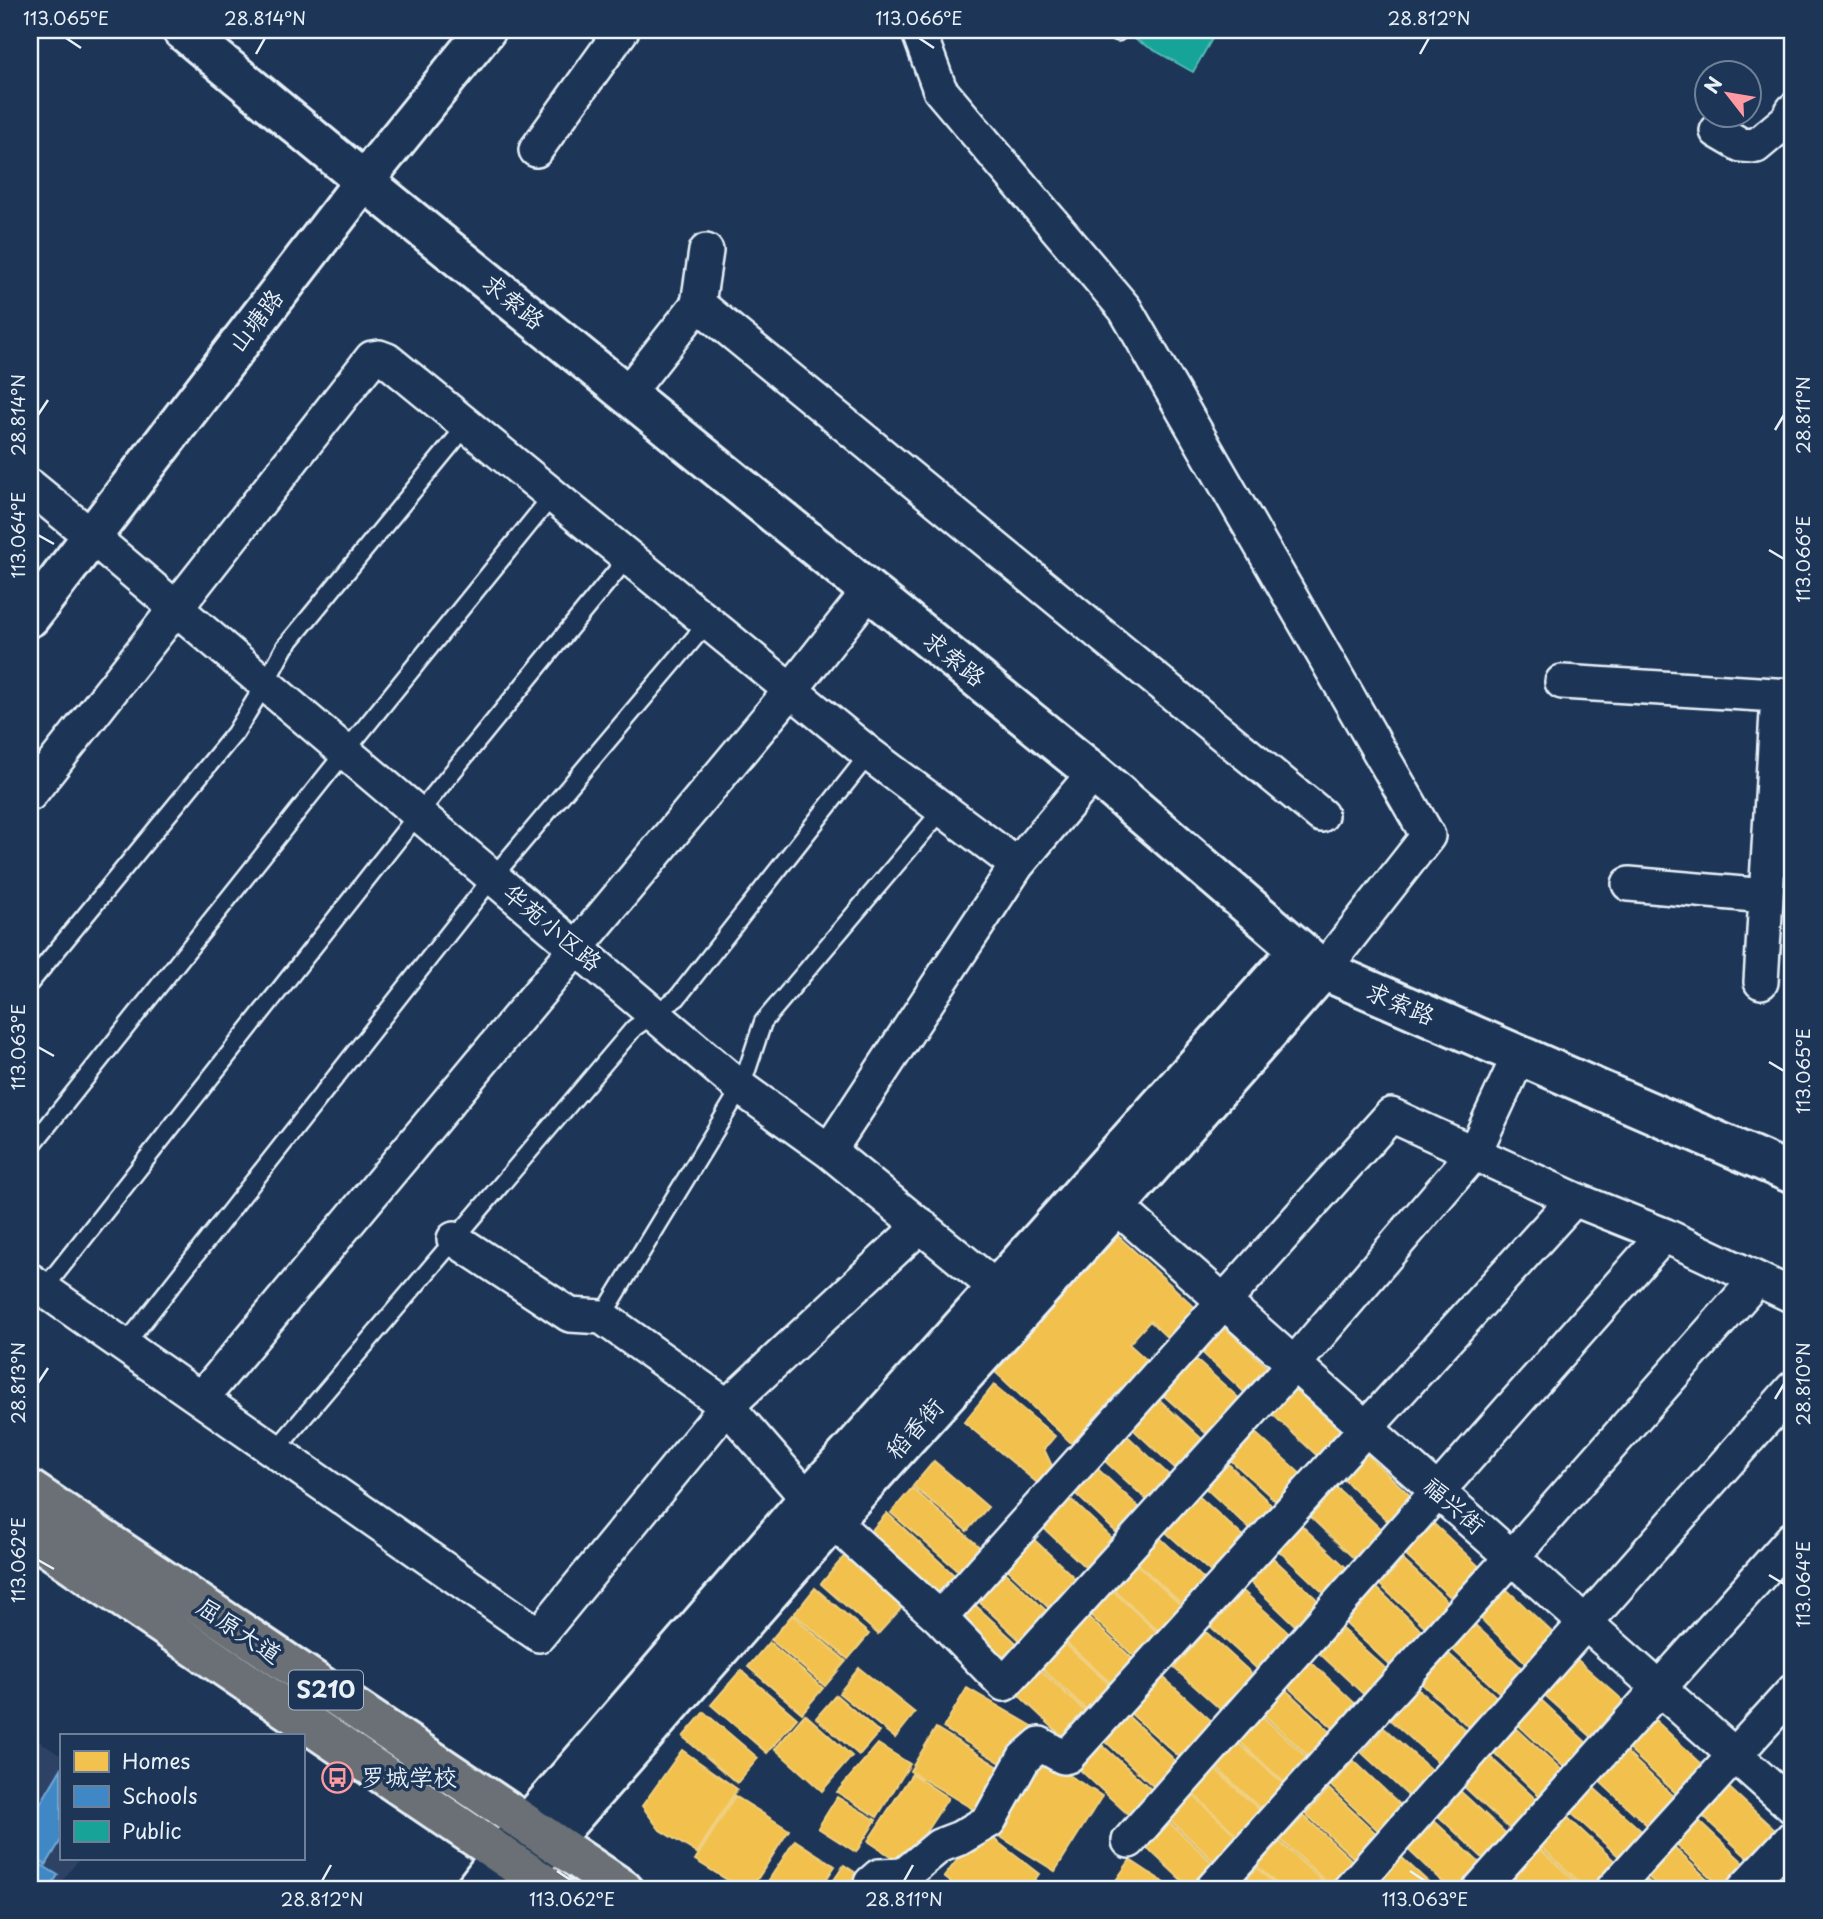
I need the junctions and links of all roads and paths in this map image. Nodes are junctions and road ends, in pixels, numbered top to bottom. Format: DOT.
graph roads {
  1 [pos="182,30"];
  2 [pos="454,30"];
  3 [pos="486,30"];
  4 [pos="622,30"];
  5 [pos="918,30"];
  6 [pos="1793,110"];
  7 [pos="1717,131"];
  8 [pos="536,150"];
  9 [pos="354,173"];
  10 [pos="706,251"];
  11 [pos="698,304"];
  12 [pos="627,394"];
  13 [pos="467,425"];
  14 [pos="30,486"];
  15 [pos="553,495"];
  16 [pos="82,528"];
  17 [pos="628,557"];
  18 [pos="30,576"];
  19 [pos="869,591"];
  20 [pos="175,607"];
  21 [pos="30,617"];
  22 [pos="708,622"];
  23 [pos="1562,682"];
  24 [pos="265,684"];
  25 [pos="791,690"];
  26 [pos="1786,696"];
  27 [pos="345,752"];
  28 [pos="869,754"];
  29 [pos="1094,773"];
  30 [pos="30,794"];
  31 [pos="943,810"];
  32 [pos="418,814"];
  33 [pos="1321,815"];
  34 [pos="1781,836"];
  35 [pos="1017,865"];
  36 [pos="493,877"];
  37 [pos="1629,884"];
  38 [pos="1766,896"];
  39 [pos="576,948"];
  40 [pos="1311,960"];
  41 [pos="1761,982"];
  42 [pos="30,983"];
  43 [pos="653,1014"];
  44 [pos="1520,1056"];
  45 [pos="741,1088"];
  46 [pos="30,1147"];
  47 [pos="829,1151"];
  48 [pos="1474,1153"];
  49 [pos="1793,1174"];
  50 [pos="1574,1199"];
  51 [pos="1116,1206"];
  52 [pos="921,1225"];
  53 [pos="1664,1235"];
  54 [pos="454,1239"];
  55 [pos="1757,1279"];
  56 [pos="36,1285"];
  57 [pos="1793,1296"];
  58 [pos="1009,1299"];
  59 [pos="1224,1302"];
  60 [pos="603,1317"];
  61 [pos="124,1346"];
  62 [pos="1294,1364"];
  63 [pos="1793,1388"];
  64 [pos="201,1399"];
  65 [pos="727,1406"];
  66 [pos="1367,1428"];
  67 [pos="275,1451"];
  68 [pos="30,1490"];
  69 [pos="1438,1492"];
  70 [pos="820,1510"];
  71 [pos="30,1535"];
  72 [pos="1793,1538"];
  73 [pos="1512,1557"];
  74 [pos="940,1618"];
  75 [pos="1585,1622"];
  76 [pos="1658,1688"];
  77 [pos="1793,1691"];
  78 [pos="1735,1755"];
  79 [pos="1793,1807"];
  80 [pos="540,1833"];
  81 [pos="1793,1837"];
  82 [pos="1129,1841"];
  83 [pos="522,1876"];
  84 [pos="871,1883"];
  85 [pos="475,1889"];
  86 [pos="623,1889"];
  87 [pos="1212,1889"];
  88 [pos="1350,1889"];
  89 [pos="1480,1889"];
  90 [pos="1613,1889"];
  91 [pos="1744,1889"];
  1 -- 9 [label="street, 求索路"];
  2 -- 9 [label="street, 山塘路"];
  3 -- 9 [label="street, 山塘路"];
  4 -- 8 [label="street"];
  5 -- 40 [label="street"];
  6 -- 7 [label="street"];
  9 -- 12 [label="street, 求索路"];
  9 -- 16 [label="street, 山塘路"];
  10 -- 11 [label="street"];
  11 -- 12 [label="street"];
  11 -- 33 [label="street"];
  12 -- 19 [label="street, 求索路"];
  13 -- 15 [label="street"];
  13 -- 20 [label="street"];
  13 -- 24 [label="lane"];
  14 -- 16 [label="street, 华苑小区路"];
  15 -- 17 [label="street"];
  15 -- 27 [label="lane"];
  16 -- 18 [label="street, 山塘路"];
  16 -- 20 [label="street, 华苑小区路"];
  16 -- 21 [label="street, 山塘路"];
  17 -- 22 [label="street"];
  17 -- 32 [label="lane"];
  19 -- 25 [label="street"];
  19 -- 29 [label="street, 求索路"];
  20 -- 24 [label="street, 华苑小区路"];
  20 -- 30 [label="street"];
  22 -- 25 [label="street"];
  22 -- 36 [label="lane"];
  23 -- 26 [label="street"];
  24 -- 27 [label="street, 华苑小区路"];
  24 -- 42 [label="lane"];
  25 -- 28 [label="street"];
  25 -- 39 [label="street"];
  26 -- 34 [label="street"];
  27 -- 32 [label="street, 华苑小区路"];
  27 -- 46 [label="lane"];
  28 -- 31 [label="street"];
  28 -- 43 [label="lane"];
  29 -- 35 [label="street"];
  29 -- 40 [label="street, 求索路"];
  31 -- 35 [label="street"];
  31 -- 45 [label="lane"];
  32 -- 36 [label="street, 华苑小区路"];
  32 -- 56 [label="lane"];
  34 -- 38 [label="street"];
  35 -- 47 [label="street"];
  36 -- 39 [label="street, 华苑小区路"];
  36 -- 61 [label="lane"];
  37 -- 38 [label="street"];
  38 -- 41 [label="street"];
  39 -- 43 [label="street, 华苑小区路"];
  39 -- 64 [label="street"];
  40 -- 44 [label="street, 求索路"];
  40 -- 51 [label="street, 稻香街"];
  40 -- 58 [label="street"];
  43 -- 45 [label="street, 华苑小区路"];
  43 -- 54 [label="lane"];
  44 -- 48 [label="street"];
  44 -- 49 [label="street, 求索路"];
  45 -- 47 [label="street, 华苑小区路"];
  45 -- 60 [label="lane"];
  47 -- 52 [label="street, 华苑小区路"];
  48 -- 50 [label="street"];
  48 -- 59 [label="street"];
  48 -- 62 [label="street"];
  50 -- 53 [label="street"];
  50 -- 66 [label="street"];
  51 -- 58 [label="street, 稻香街"];
  51 -- 59 [label="street, 福兴街"];
  52 -- 58 [label="street, 华苑小区路"];
  52 -- 65 [label="street"];
  53 -- 55 [label="street"];
  53 -- 69 [label="street"];
  54 -- 60 [label="street"];
  54 -- 67 [label="lane"];
  55 -- 57 [label="street"];
  55 -- 73 [label="street"];
  56 -- 61 [label="street"];
  58 -- 70 [label="street, 稻香街"];
  59 -- 62 [label="street, 福兴街"];
  59 -- 74 [label="street"];
  60 -- 65 [label="street"];
  61 -- 64 [label="street"];
  62 -- 66 [label="street, 福兴街"];
  62 -- 74 [label="street"];
  63 -- 75 [label="street"];
  64 -- 67 [label="street"];
  65 -- 67 [label="street"];
  65 -- 70 [label="street"];
  66 -- 69 [label="street, 福兴街"];
  66 -- 84 [label="street"];
  68 -- 80 [label="main road, 屈原大道 / S210"];
  69 -- 73 [label="street, 福兴街"];
  69 -- 82 [label="street"];
  70 -- 74 [label="street"];
  70 -- 80 [label="street, 稻香街"];
  71 -- 83 [label="main road, 屈原大道 / S210"];
  72 -- 76 [label="street"];
  73 -- 75 [label="street, 福兴街"];
  73 -- 87 [label="street"];
  75 -- 76 [label="street, 福兴街"];
  75 -- 88 [label="street"];
  76 -- 78 [label="street, 福兴街"];
  76 -- 89 [label="street"];
  77 -- 78 [label="street"];
  78 -- 79 [label="street, 福兴街"];
  78 -- 90 [label="street"];
  80 -- 83 [label="street, 稻香街"];
  80 -- 86 [label="main road, 屈原大道 / S210"];
  81 -- 91 [label="street"];
  83 -- 85 [label="street, 稻香街"];
}
